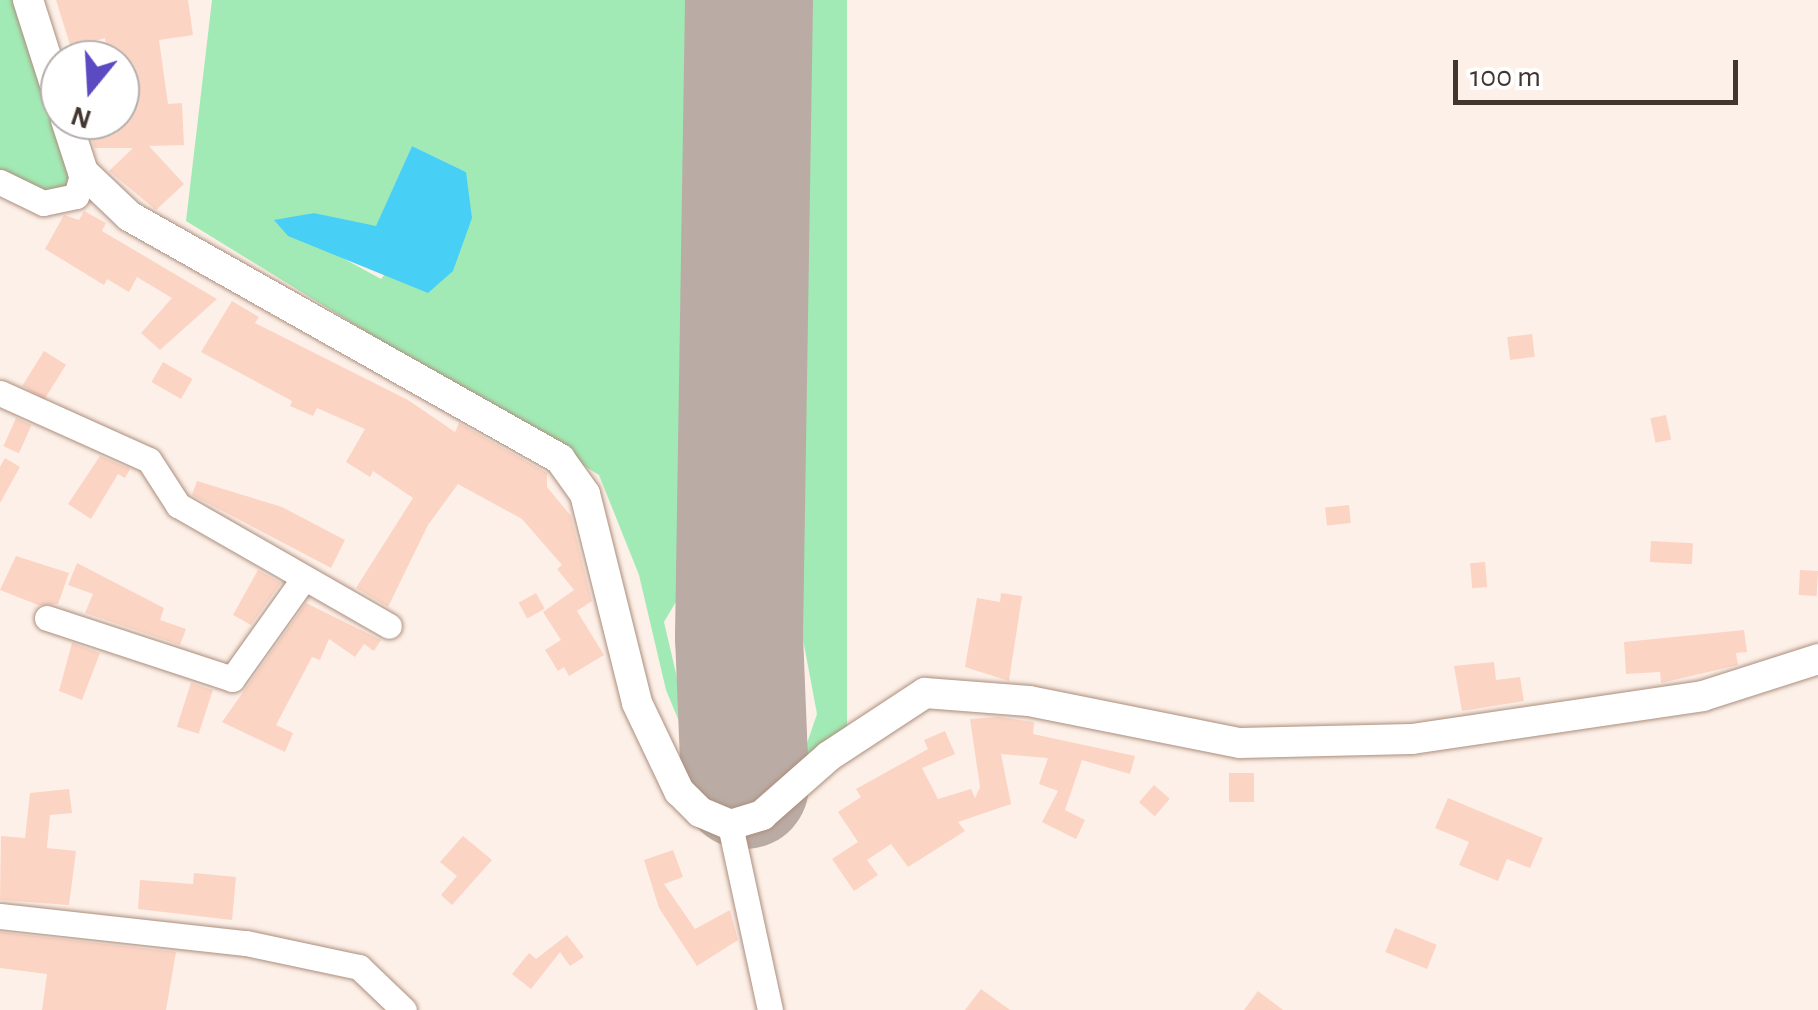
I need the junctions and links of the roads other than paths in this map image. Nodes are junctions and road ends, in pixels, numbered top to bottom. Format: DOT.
graph roads {
  1 [pos="28,0"];
  2 [pos="41,40"];
  3 [pos="73,140"];
  4 [pos="83,172"];
  5 [pos="0,182"];
  6 [pos="0,392"];
  7 [pos="302,581"];
  8 [pos="47,618"];
  9 [pos="389,626"];
  10 [pos="1818,659"];
  11 [pos="730,826"];
  12 [pos="0,916"];
  13 [pos="404,1010"];
  14 [pos="770,1010"];
  1 -- 2 [label="main road"];
  3 -- 4 [label="main road"];
  4 -- 5 [label="street"];
  4 -- 11 [label="main road"];
  6 -- 7 [label="street"];
  7 -- 8 [label="street"];
  7 -- 9 [label="street"];
  10 -- 11 [label="main road"];
  11 -- 14 [label="street"];
  12 -- 13 [label="street"];
}
